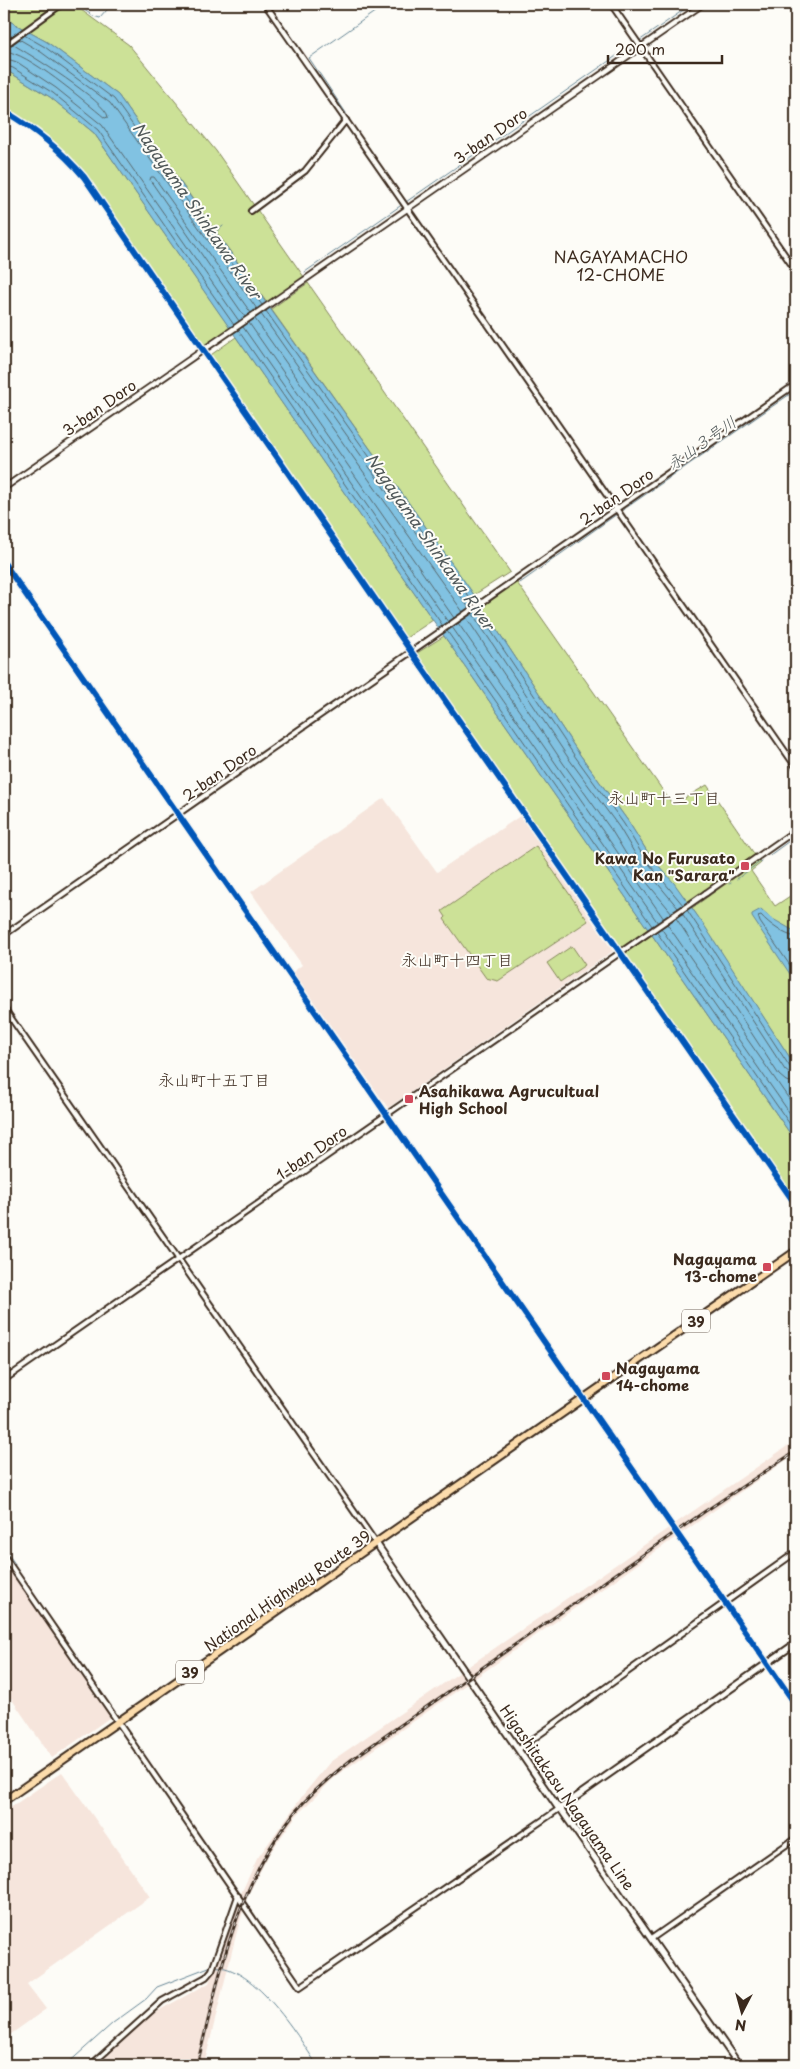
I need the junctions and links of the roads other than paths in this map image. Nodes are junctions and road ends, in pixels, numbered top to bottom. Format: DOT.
graph roads {
  1 [pos="62,4"];
  2 [pos="266,4"];
  3 [pos="610,4"];
  4 [pos="703,4"];
  5 [pos="638,44"];
  6 [pos="4,46"];
  7 [pos="4,111"];
  8 [pos="346,120"];
  9 [pos="405,205"];
  10 [pos="251,211"];
  11 [pos="796,271"];
  12 [pos="205,348"];
  13 [pos="796,384"];
  14 [pos="4,488"];
  15 [pos="617,509"];
  16 [pos="4,563"];
  17 [pos="411,652"];
  18 [pos="796,767"];
  19 [pos="178,814"];
  20 [pos="796,830"];
  21 [pos="706,893"];
  22 [pos="4,935"];
  23 [pos="620,953"];
  24 [pos="4,1008"];
  25 [pos="386,1115"];
  26 [pos="796,1205"];
  27 [pos="796,1251"];
  28 [pos="178,1259"];
  29 [pos="4,1380"];
  30 [pos="584,1399"];
  31 [pos="376,1543"];
  32 [pos="796,1552"];
  33 [pos="4,1556"];
  34 [pos="724,1602"];
  35 [pos="796,1643"];
  36 [pos="767,1663"];
  37 [pos="796,1705"];
  38 [pos="118,1722"];
  39 [pos="519,1749"];
  40 [pos="4,1801"];
  41 [pos="560,1808"];
  42 [pos="796,1838"];
  43 [pos="238,1896"];
  44 [pos="651,1939"];
  45 [pos="91,2065"];
  46 [pos="739,2065"];
  1 -- 6 [label="street"];
  2 -- 8 [label="street"];
  3 -- 5 [label="street"];
  4 -- 5 [label="street, 3-ban Doro"];
  5 -- 9 [label="street, 3-ban Doro"];
  5 -- 11 [label="street"];
  7 -- 12 [label="street"];
  8 -- 9 [label="street"];
  8 -- 10 [label="street"];
  9 -- 12 [label="street, 3-ban Doro"];
  9 -- 15 [label="street"];
  12 -- 14 [label="street, 3-ban Doro"];
  12 -- 17 [label="street"];
  13 -- 15 [label="street, 2-ban Doro"];
  15 -- 17 [label="street, 2-ban Doro"];
  15 -- 18 [label="street"];
  16 -- 19 [label="street"];
  17 -- 19 [label="street, 2-ban Doro"];
  17 -- 23 [label="street"];
  19 -- 22 [label="street, 2-ban Doro"];
  19 -- 25 [label="street"];
  20 -- 21 [label="street"];
  21 -- 23 [label="street, 1-ban Doro"];
  23 -- 25 [label="street, 1-ban Doro"];
  23 -- 26 [label="street"];
  24 -- 28 [label="street"];
  25 -- 28 [label="street, 1-ban Doro"];
  25 -- 30 [label="street"];
  27 -- 30 [label="highway, 39"];
  28 -- 29 [label="street, 1-ban Doro"];
  28 -- 31 [label="street"];
  30 -- 31 [label="highway, National Highway Route 39 / 39"];
  30 -- 34 [label="street"];
  31 -- 38 [label="highway, National Highway Route 39 / 39"];
  31 -- 39 [label="main road, Higashitakasu Nagayama Line"];
  32 -- 34 [label="street"];
  33 -- 38 [label="street"];
  34 -- 36 [label="street"];
  34 -- 39 [label="street"];
  35 -- 36 [label="main road"];
  36 -- 37 [label="street"];
  36 -- 41 [label="main road"];
  38 -- 40 [label="highway, National Highway Route 39 / 39"];
  38 -- 43 [label="street"];
  39 -- 41 [label="main road, Higashitakasu Nagayama Line"];
  41 -- 43 [label="street"];
  41 -- 44 [label="main road, Higashitakasu Nagayama Line"];
  42 -- 44 [label="street"];
  43 -- 45 [label="street"];
  44 -- 46 [label="main road, Higashitakasu Nagayama Line"];
}
